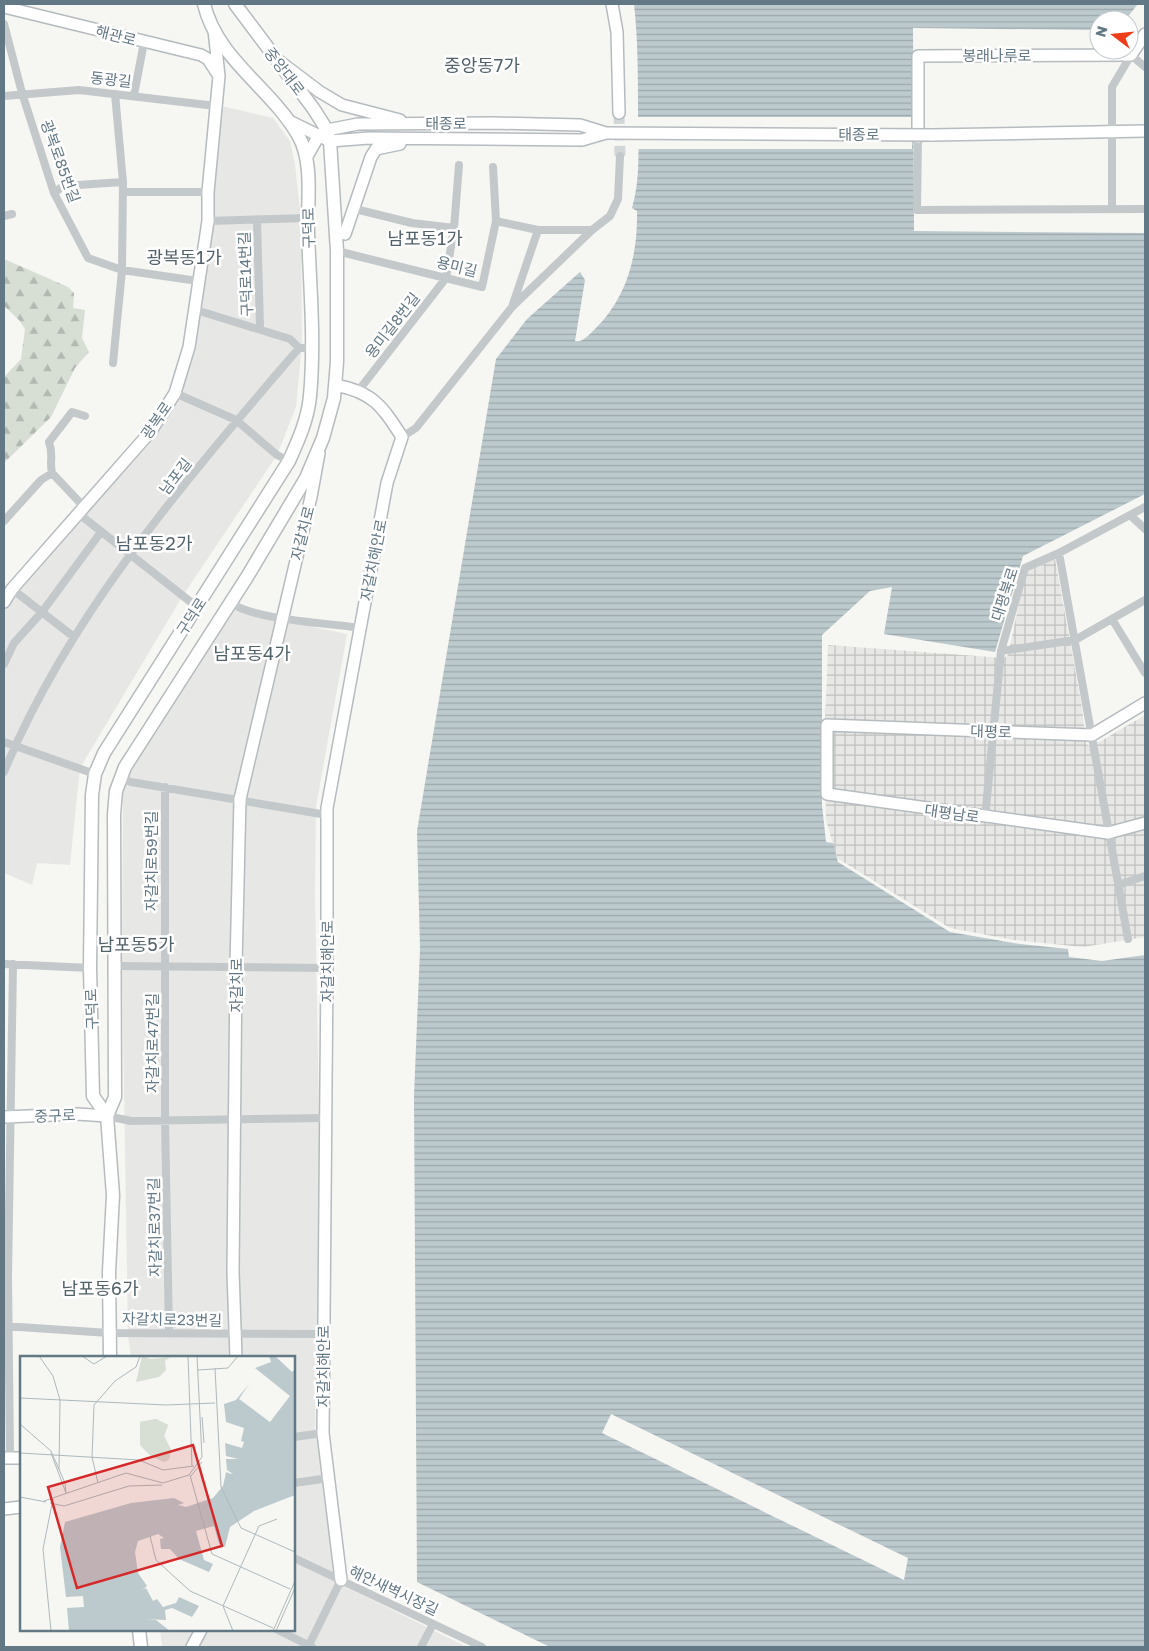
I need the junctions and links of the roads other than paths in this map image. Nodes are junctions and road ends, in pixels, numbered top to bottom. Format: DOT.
graph roads {
  1 [pos="204,4"];
  2 [pos="235,4"];
  3 [pos="612,4"];
  4 [pos="4,7"];
  5 [pos="4,26"];
  6 [pos="214,30"];
  7 [pos="144,42"];
  8 [pos="1089,55"];
  9 [pos="277,60"];
  10 [pos="1128,60"];
  11 [pos="219,76"];
  12 [pos="22,93"];
  13 [pos="115,94"];
  14 [pos="134,95"];
  15 [pos="4,96"];
  16 [pos="216,106"];
  17 [pos="619,113"];
  18 [pos="289,121"];
  19 [pos="408,123"];
  20 [pos="1145,130"];
  21 [pos="1112,131"];
  22 [pos="606,133"];
  23 [pos="325,136"];
  24 [pos="918,136"];
  25 [pos="420,138"];
  26 [pos="620,156"];
  27 [pos="306,158"];
  28 [pos="459,165"];
  29 [pos="493,167"];
  30 [pos="123,182"];
  31 [pos="122,192"];
  32 [pos="208,192"];
  33 [pos="54,193"];
  34 [pos="354,209"];
  35 [pos="1112,209"];
  36 [pos="1145,209"];
  37 [pos="12,214"];
  38 [pos="4,216"];
  39 [pos="308,218"];
  40 [pos="257,220"];
  41 [pos="496,221"];
  42 [pos="208,222"];
  43 [pos="454,228"];
  44 [pos="538,230"];
  45 [pos="592,230"];
  46 [pos="345,234"];
  47 [pos="337,251"];
  48 [pos="122,270"];
  49 [pos="446,278"];
  50 [pos="198,281"];
  51 [pos="512,307"];
  52 [pos="196,310"];
  53 [pos="260,328"];
  54 [pos="305,348"];
  55 [pos="113,363"];
  56 [pos="335,385"];
  57 [pos="359,390"];
  58 [pos="175,393"];
  59 [pos="85,416"];
  60 [pos="236,420"];
  61 [pos="402,437"];
  62 [pos="320,449"];
  63 [pos="289,461"];
  64 [pos="52,473"];
  65 [pos="1145,507"];
  66 [pos="82,511"];
  67 [pos="1131,516"];
  68 [pos="4,521"];
  69 [pos="1145,529"];
  70 [pos="101,532"];
  71 [pos="1059,552"];
  72 [pos="130,556"];
  73 [pos="12,589"];
  74 [pos="1145,600"];
  75 [pos="4,602"];
  76 [pos="231,602"];
  77 [pos="197,607"];
  78 [pos="42,612"];
  79 [pos="282,617"];
  80 [pos="1112,619"];
  81 [pos="360,628"];
  82 [pos="74,637"];
  83 [pos="1075,640"];
  84 [pos="1001,652"];
  85 [pos="4,664"];
  86 [pos="1145,673"];
  87 [pos="1145,703"];
  88 [pos="827,725"];
  89 [pos="992,731"];
  90 [pos="1092,735"];
  91 [pos="4,742"];
  92 [pos="15,744"];
  93 [pos="4,772"];
  94 [pos="96,774"];
  95 [pos="120,778"];
  96 [pos="165,787"];
  97 [pos="240,799"];
  98 [pos="327,815"];
  99 [pos="985,818"];
  100 [pos="1145,823"];
  101 [pos="1108,833"];
  102 [pos="1145,876"];
  103 [pos="1118,885"];
  104 [pos="1128,939"];
  105 [pos="4,964"];
  106 [pos="13,964"];
  107 [pos="116,966"];
  108 [pos="165,966"];
  109 [pos="236,966"];
  110 [pos="90,968"];
  111 [pos="327,968"];
  112 [pos="107,1116"];
  113 [pos="7,1117"];
  114 [pos="325,1118"];
  115 [pos="166,1121"];
  116 [pos="236,1121"];
  117 [pos="6,1325"];
  118 [pos="109,1332"];
  119 [pos="170,1334"];
  120 [pos="235,1334"];
  121 [pos="323,1334"];
  122 [pos="110,1356"];
  123 [pos="236,1356"];
  124 [pos="323,1433"];
  125 [pos="295,1436"];
  126 [pos="12,1457"];
  127 [pos="329,1478"];
  128 [pos="295,1483"];
  129 [pos="20,1507"];
  130 [pos="4,1509"];
  131 [pos="295,1558"];
  132 [pos="341,1580"];
  133 [pos="432,1624"];
  134 [pos="200,1631"];
  135 [pos="280,1631"];
  136 [pos="139,1632"];
  137 [pos="141,1647"];
  138 [pos="146,1647"];
  139 [pos="192,1647"];
  140 [pos="310,1647"];
  141 [pos="421,1647"];
  142 [pos="482,1647"];
  1 -- 6 [label="main road, 중앙대로"];
  2 -- 9 [label="main road, 중앙대로"];
  3 -- 17 [label="main road"];
  4 -- 7 [label="main road, 해관로"];
  5 -- 12 [label="street, 광복로85번길"];
  6 -- 11 [label="main road, 광복로"];
  6 -- 18 [label="main road, 중앙대로"];
  7 -- 11 [label="main road, 해관로"];
  7 -- 14 [label="street"];
  8 -- 24 [label="main road, 봉래나루로"];
  9 -- 19 [label="main road"];
  9 -- 23 [label="main road, 중앙대로"];
  10 -- 21 [label="street"];
  11 -- 16 [label="main road, 광복로"];
  12 -- 13 [label="street, 동광길"];
  12 -- 15 [label="street, 동광길"];
  12 -- 33 [label="street, 광복로85번길"];
  13 -- 14 [label="street, 동광길"];
  13 -- 30 [label="street"];
  14 -- 16 [label="street, 동광길"];
  16 -- 32 [label="main road, 광복로"];
  18 -- 23 [label="main road"];
  18 -- 27 [label="main road, 구덕로"];
  19 -- 22 [label="main road, 태종로"];
  19 -- 23 [label="main road, 태종로"];
  20 -- 21 [label="main road, 태종로"];
  21 -- 22 [label="main road, 태종로, bridge"];
  21 -- 35 [label="street"];
  22 -- 25 [label="main road, 태종로"];
  23 -- 25 [label="main road, 태종로"];
  23 -- 27 [label="main road"];
  23 -- 47 [label="main road, 구덕로"];
  24 -- 35 [label="street"];
  25 -- 34 [label="main road"];
  26 -- 45 [label="street"];
  27 -- 39 [label="main road, 구덕로"];
  28 -- 43 [label="street"];
  29 -- 41 [label="street"];
  30 -- 31 [label="street"];
  30 -- 33 [label="street"];
  31 -- 32 [label="street"];
  31 -- 48 [label="street"];
  32 -- 42 [label="main road, 광복로"];
  33 -- 48 [label="street, 광복로85번길"];
  34 -- 43 [label="street"];
  34 -- 46 [label="main road"];
  35 -- 36 [label="street"];
  37 -- 38 [label="street"];
  39 -- 40 [label="street"];
  39 -- 54 [label="main road, 구덕로"];
  40 -- 42 [label="street"];
  40 -- 53 [label="street, 구덕로14번길"];
  41 -- 44 [label="street"];
  41 -- 49 [label="street, 용미길"];
  42 -- 50 [label="main road, 광복로"];
  43 -- 49 [label="street"];
  44 -- 45 [label="street"];
  44 -- 51 [label="street"];
  45 -- 51 [label="street"];
  46 -- 47 [label="main road"];
  47 -- 49 [label="street, 용미길"];
  47 -- 56 [label="main road, 구덕로"];
  48 -- 50 [label="street, 광복로85번길"];
  48 -- 55 [label="street"];
  49 -- 57 [label="street, 용미길8번길"];
  50 -- 52 [label="main road, 광복로"];
  51 -- 61 [label="street"];
  52 -- 53 [label="street, 구덕로14번길"];
  52 -- 58 [label="main road, 광복로"];
  53 -- 54 [label="street, 구덕로14번길"];
  54 -- 60 [label="street, 남포길"];
  54 -- 63 [label="main road, 구덕로"];
  56 -- 57 [label="main road"];
  56 -- 62 [label="main road, 구덕로"];
  57 -- 61 [label="main road"];
  58 -- 60 [label="street"];
  58 -- 66 [label="main road, 광복로"];
  59 -- 64 [label="street"];
  60 -- 63 [label="street"];
  60 -- 72 [label="street, 남포길"];
  61 -- 81 [label="main road, 자갈치해안로"];
  62 -- 76 [label="main road, 구덕로"];
  62 -- 79 [label="main road, 자갈치로"];
  63 -- 77 [label="main road, 구덕로"];
  64 -- 66 [label="street"];
  64 -- 68 [label="street"];
  65 -- 67 [label="street, 대평북로"];
  66 -- 70 [label="street"];
  66 -- 73 [label="main road, 광복로"];
  67 -- 69 [label="street"];
  67 -- 71 [label="street, 대평북로"];
  70 -- 72 [label="street"];
  70 -- 78 [label="street"];
  71 -- 83 [label="street"];
  71 -- 84 [label="street, 대평북로"];
  72 -- 77 [label="street"];
  72 -- 82 [label="street, 남포길"];
  73 -- 75 [label="main road, 광복로"];
  73 -- 78 [label="street"];
  74 -- 80 [label="street"];
  76 -- 79 [label="street"];
  76 -- 95 [label="main road, 구덕로"];
  77 -- 94 [label="main road, 구덕로"];
  78 -- 82 [label="street"];
  78 -- 85 [label="street"];
  79 -- 81 [label="street"];
  79 -- 97 [label="main road, 자갈치로"];
  80 -- 83 [label="street"];
  80 -- 86 [label="street"];
  81 -- 98 [label="main road, 자갈치해안로"];
  82 -- 92 [label="street, 남포길"];
  83 -- 84 [label="street"];
  83 -- 90 [label="street"];
  84 -- 89 [label="street, 대평북로"];
  87 -- 90 [label="main road"];
  88 -- 89 [label="main road, 대평로"];
  88 -- 99 [label="main road, 대평남로"];
  89 -- 90 [label="main road, 대평로"];
  89 -- 99 [label="street, 대평북로"];
  90 -- 101 [label="street"];
  91 -- 92 [label="street"];
  92 -- 93 [label="street, 남포길"];
  92 -- 94 [label="street"];
  94 -- 110 [label="main road, 구덕로"];
  95 -- 96 [label="street"];
  95 -- 107 [label="main road, 구덕로"];
  96 -- 97 [label="street"];
  96 -- 108 [label="street, 자갈치로59번길"];
  97 -- 98 [label="street"];
  97 -- 109 [label="main road, 자갈치로"];
  98 -- 111 [label="main road, 자갈치해안로"];
  99 -- 101 [label="main road, 대평남로"];
  100 -- 101 [label="main road, 대평남로"];
  101 -- 103 [label="street"];
  102 -- 103 [label="street"];
  103 -- 104 [label="street"];
  105 -- 106 [label="street"];
  106 -- 110 [label="street"];
  106 -- 113 [label="street"];
  107 -- 108 [label="street"];
  107 -- 112 [label="main road, 구덕로"];
  108 -- 109 [label="street"];
  108 -- 115 [label="street, 자갈치로47번길"];
  109 -- 111 [label="street"];
  109 -- 116 [label="main road, 자갈치로"];
  110 -- 112 [label="main road, 구덕로"];
  111 -- 114 [label="main road, 자갈치해안로"];
  112 -- 113 [label="main road, 중구로"];
  112 -- 115 [label="street"];
  112 -- 118 [label="main road, 구덕로"];
  113 -- 117 [label="street"];
  114 -- 116 [label="street"];
  114 -- 121 [label="main road, 자갈치해안로"];
  115 -- 116 [label="street"];
  115 -- 119 [label="street, 자갈치로37번길"];
  116 -- 120 [label="main road, 자갈치로"];
  117 -- 118 [label="street, 자갈치로23번길"];
  117 -- 126 [label="street"];
  118 -- 119 [label="street, 자갈치로23번길"];
  118 -- 122 [label="main road, 구덕로"];
  119 -- 120 [label="street, 자갈치로23번길"];
  120 -- 121 [label="street, 자갈치로23번길"];
  120 -- 123 [label="main road, 자갈치로"];
  121 -- 124 [label="main road, 자갈치해안로"];
  124 -- 125 [label="street"];
  124 -- 127 [label="main road, 자갈치해안로"];
  127 -- 128 [label="street"];
  127 -- 132 [label="main road, 자갈치해안로"];
  129 -- 130 [label="main road"];
  131 -- 132 [label="street, 해안새벽시장길"];
  132 -- 133 [label="street, 해안새벽시장길"];
  132 -- 140 [label="street"];
  133 -- 141 [label="street"];
  133 -- 142 [label="street, 해안새벽시장길"];
  134 -- 139 [label="main road"];
  135 -- 140 [label="street"];
  136 -- 137 [label="main road"];
  136 -- 138 [label="main road"];
}
